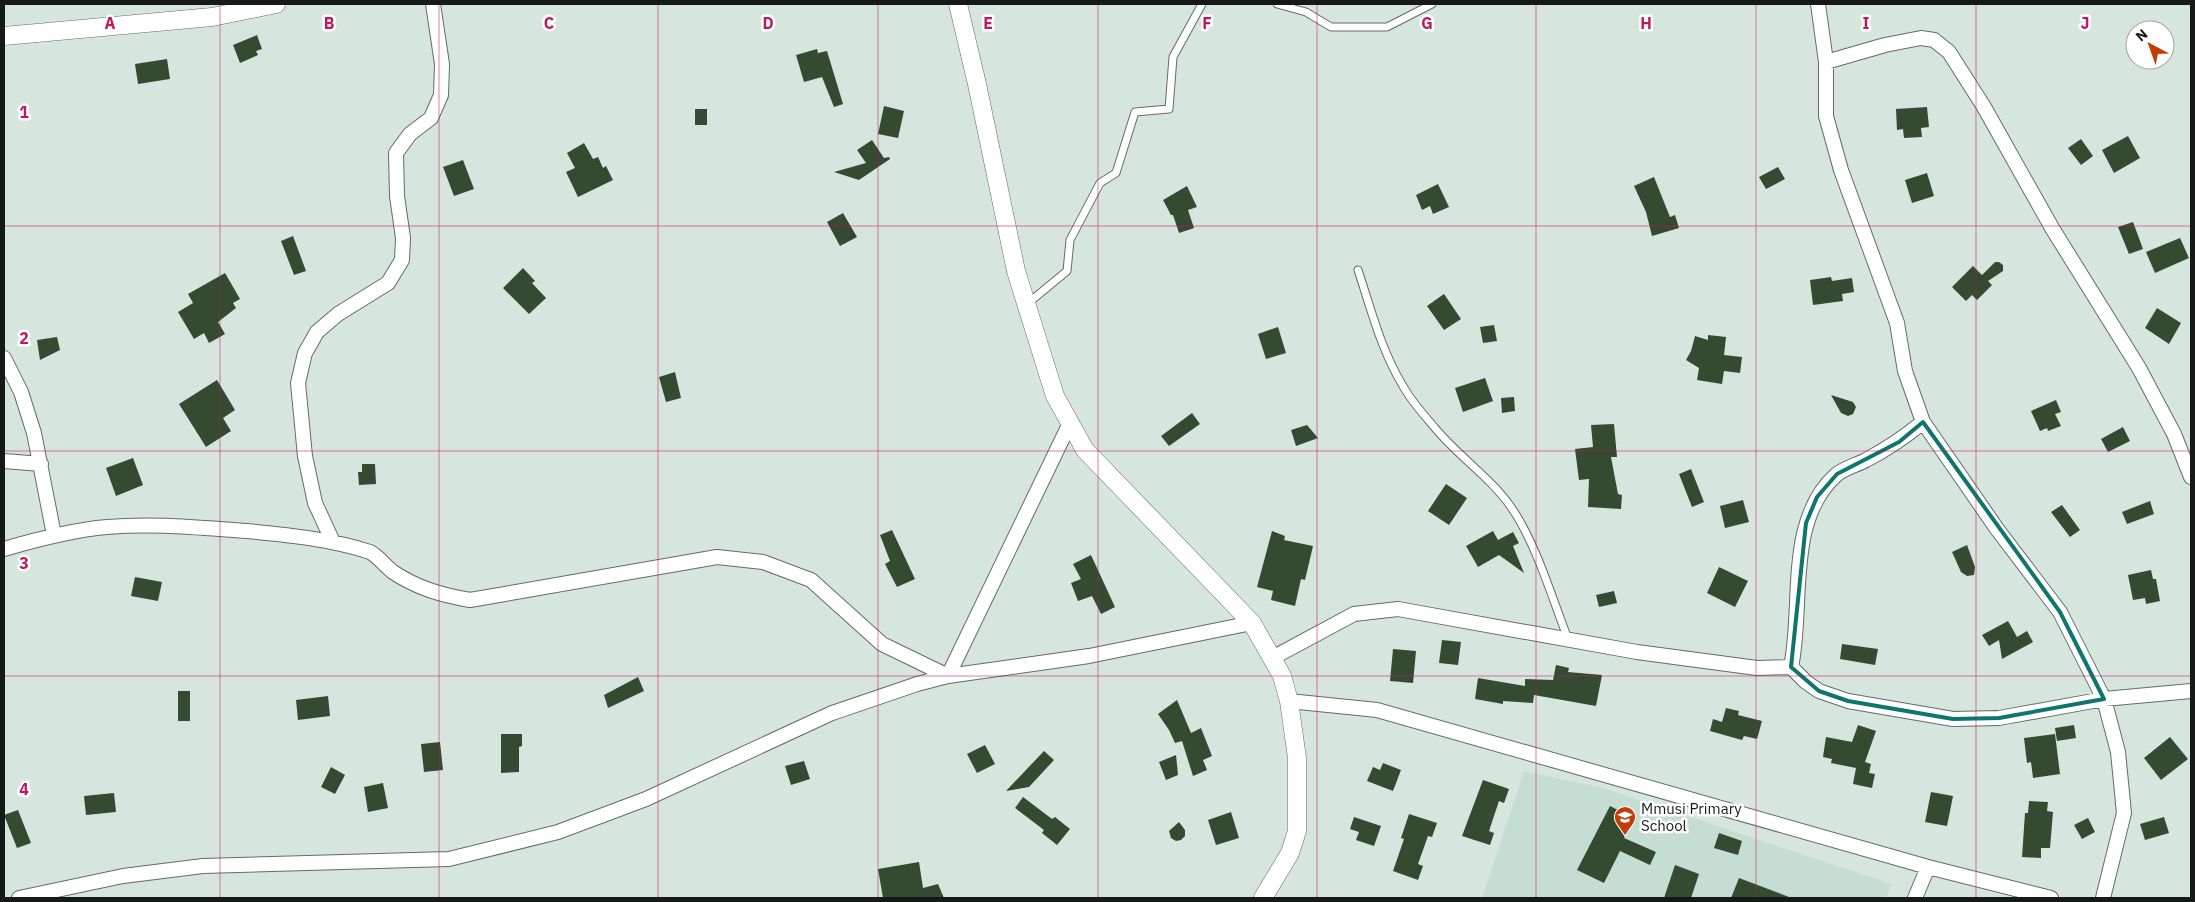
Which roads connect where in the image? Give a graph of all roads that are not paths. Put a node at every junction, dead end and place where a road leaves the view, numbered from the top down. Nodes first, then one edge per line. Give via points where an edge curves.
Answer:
1 (276, 4) edge
2 (433, 4) edge
3 (958, 4) edge
4 (1202, 4) edge
5 (1277, 4) edge
6 (1432, 4) edge
7 (1818, 4) edge
8 (4, 36) edge
9 (1826, 62) junction
10 (1358, 270) dead end
11 (1026, 304) junction
12 (4, 358) edge
13 (1070, 422) junction
14 (1923, 422) junction
15 (4, 461) edge
16 (41, 464) junction
17 (2191, 477) edge
18 (54, 535) junction
19 (334, 542) junction
20 (4, 549) edge
21 (1252, 623) junction
22 (1568, 639) junction
23 (1272, 658) junction
24 (1791, 667) junction
25 (948, 676) junction
26 (2191, 690) edge
27 (2104, 699) junction
28 (1288, 702) junction
29 (1928, 867) junction
30 (45, 896) edge
31 (19, 898) edge
32 (1263, 898) edge
33 (1916, 898) edge
34 (2051, 898) edge
35 (2103, 898) edge

1 - 8 street via 212,17
2 - 19 street via 442,64 441,95 432,118 410,134 396,153 402,260 388,283 338,314 317,332 305,353 298,383 305,456 315,503
3 - 11 street
4 - 11 lane via 1173,57 1169,109 1135,112 1116,173 1100,183 1070,240 1067,271
5 - 6 lane via 1306,12 1331,28 1388,27
7 - 9 street
9 - 14 street via 1826,116 1833,143 1897,322 1905,371
9 - 17 street via 1921,38 1934,40 1949,52 2139,368 2174,434
10 - 22 lane via 1381,342 1403,387 1436,429 1476,472 1497,489 1512,509 1533,550
11 - 13 street via 1055,396
12 - 16 street via 21,392
13 - 21 street via 1085,450
13 - 25 street
14 - 24 street via 1899,442 1837,474 1817,496 1806,523 1801,554 1796,647
14 - 27 street via 1997,529 2060,612
15 - 16 street
16 - 18 street
18 - 19 street via 107,527 178,526
18 - 20 street
19 - 25 street via 372,553 387,568 431,592 470,600 717,557 763,562 811,580 882,644
21 - 23 street
21 - 25 street via 1089,656
22 - 23 street via 1398,609 1354,614
22 - 24 street via 1722,665
23 - 28 street via 1282,676
24 - 27 street via 1819,691 1848,701 1953,719 1999,718
25 - 30 street via 832,713 646,799 558,832 449,859 203,866 123,876
26 - 27 street
27 - 35 street via 2118,752 2124,813
28 - 29 street via 1377,710
28 - 32 street via 1297,758 1297,831 1290,853
29 - 33 street
29 - 34 street
30 - 31 street

